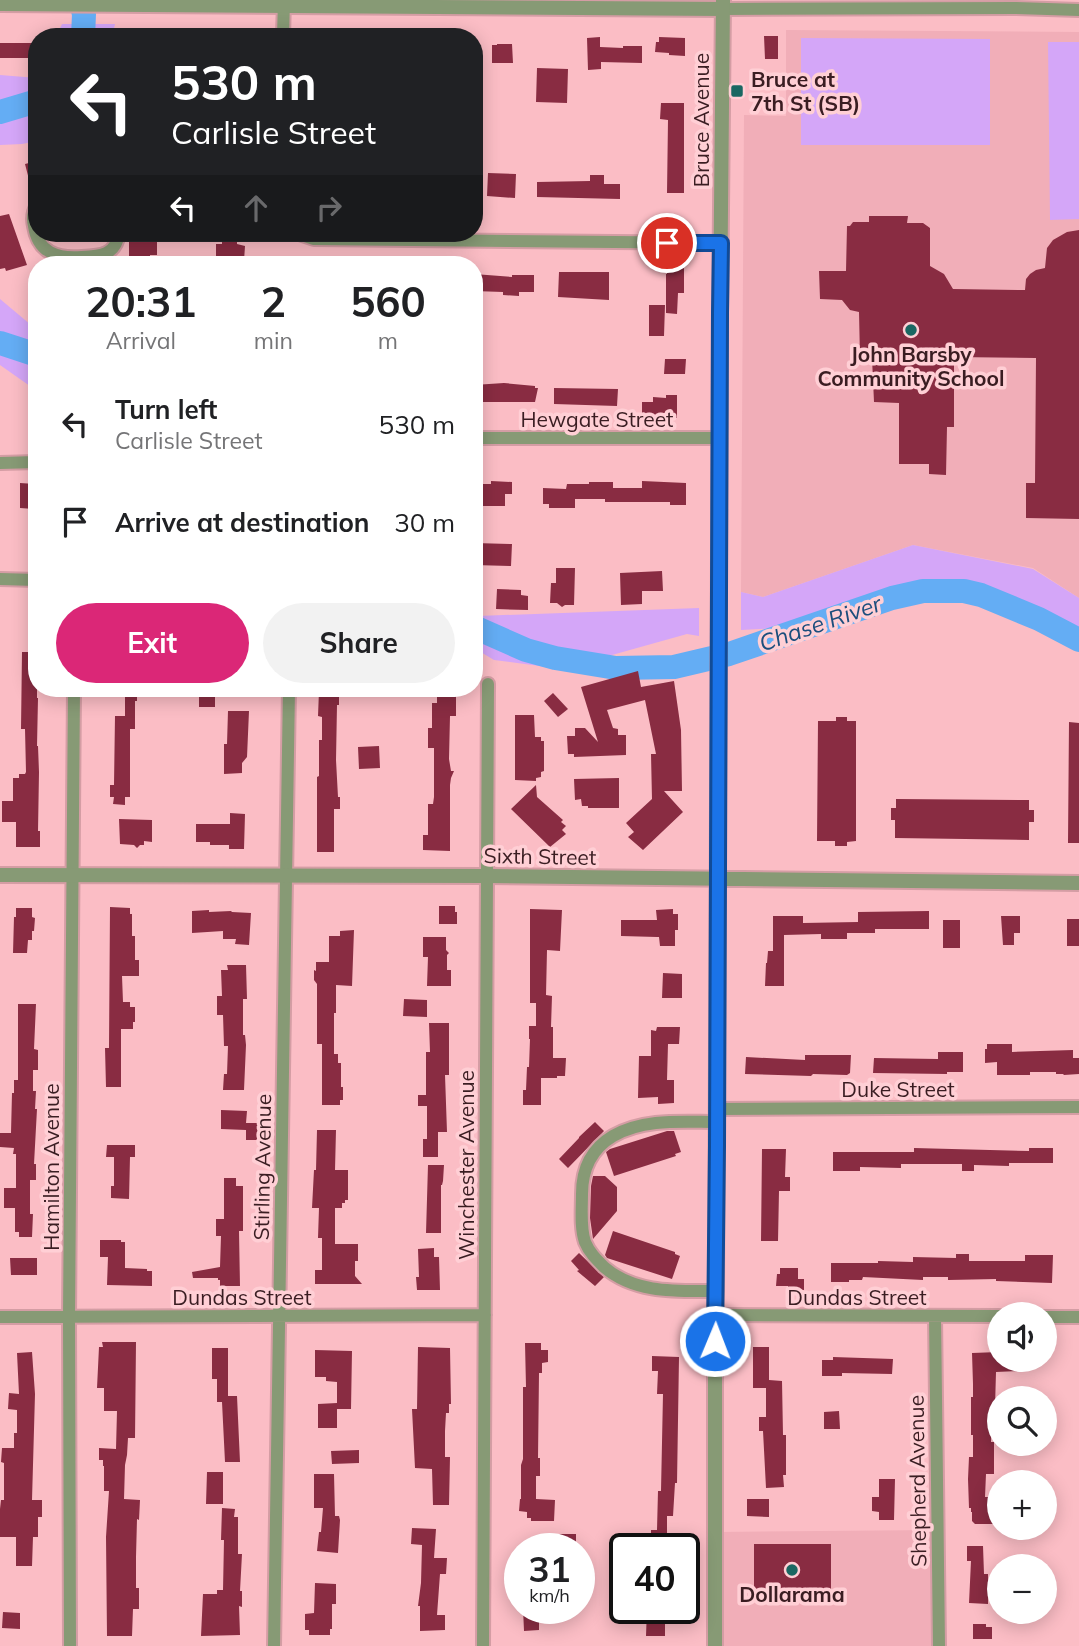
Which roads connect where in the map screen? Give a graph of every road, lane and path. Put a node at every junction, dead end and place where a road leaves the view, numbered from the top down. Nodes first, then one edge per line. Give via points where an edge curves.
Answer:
1 (284, 3) edge
2 (0, 4) edge
3 (723, 4) edge
4 (1079, 10) edge
5 (283, 28) edge
6 (483, 241) edge
7 (39, 242) edge
8 (117, 242) edge
9 (721, 243) junction
10 (60, 256) edge
11 (102, 256) edge
12 (483, 438) edge
13 (720, 439) junction
14 (28, 462) edge
15 (0, 463) edge
16 (0, 579) edge
17 (28, 580) edge
18 (488, 684) dead end
19 (74, 697) edge
20 (289, 697) edge
21 (0, 876) edge
22 (73, 876) junction
23 (286, 876) junction
24 (488, 876) junction
25 (718, 879) junction
26 (1079, 883) edge
27 (1079, 1107) edge
28 (717, 1116) junction
29 (716, 1291) junction
30 (485, 1315) junction
31 (715, 1315) junction
32 (279, 1316) junction
33 (935, 1316) junction
34 (987, 1316) edge
35 (0, 1317) edge
36 (69, 1317) junction
37 (1057, 1317) edge
38 (1079, 1317) edge
39 (70, 1646) edge
40 (274, 1646) edge
41 (482, 1646) edge
42 (715, 1646) edge
43 (939, 1646) edge

1 - 2 street
1 - 3 street
1 - 5 street
3 - 4 street
3 - 9 street, Bruce Avenue
6 - 9 street
7 - 10 street
8 - 11 street
9 - 13 street, Bruce Avenue
12 - 13 street, Hewgate Street
13 - 25 street, Bruce Avenue
14 - 15 street
16 - 17 street
18 - 24 street, Winchester Avenue
19 - 22 street, Hamilton Avenue
20 - 23 street, Stirling Avenue
21 - 22 street, Sixth Street
22 - 23 street, Sixth Street
22 - 36 street, Hamilton Avenue
23 - 24 street, Sixth Street
23 - 32 street, Stirling Avenue
24 - 25 street, Sixth Street
24 - 30 street, Winchester Avenue
25 - 26 street, Sixth Street
25 - 28 street, Bruce Avenue
27 - 28 street, Duke Street
28 - 29 street, Bruce Avenue
28 - 29 street via 657,1122 614,1135 591,1157 582,1182 585,1241 593,1257 611,1272 642,1287
29 - 31 street, Bruce Avenue
30 - 32 street, Dundas Street
30 - 41 street, Winchester Avenue
31 - 33 street, Dundas Street
31 - 42 street, Bruce Avenue
32 - 36 street, Dundas Street
32 - 40 street, Stirling Avenue
33 - 34 street, Dundas Street
33 - 43 street, Shepherd Avenue
35 - 36 street, Dundas Street
36 - 39 street, Hamilton Avenue
37 - 38 street

